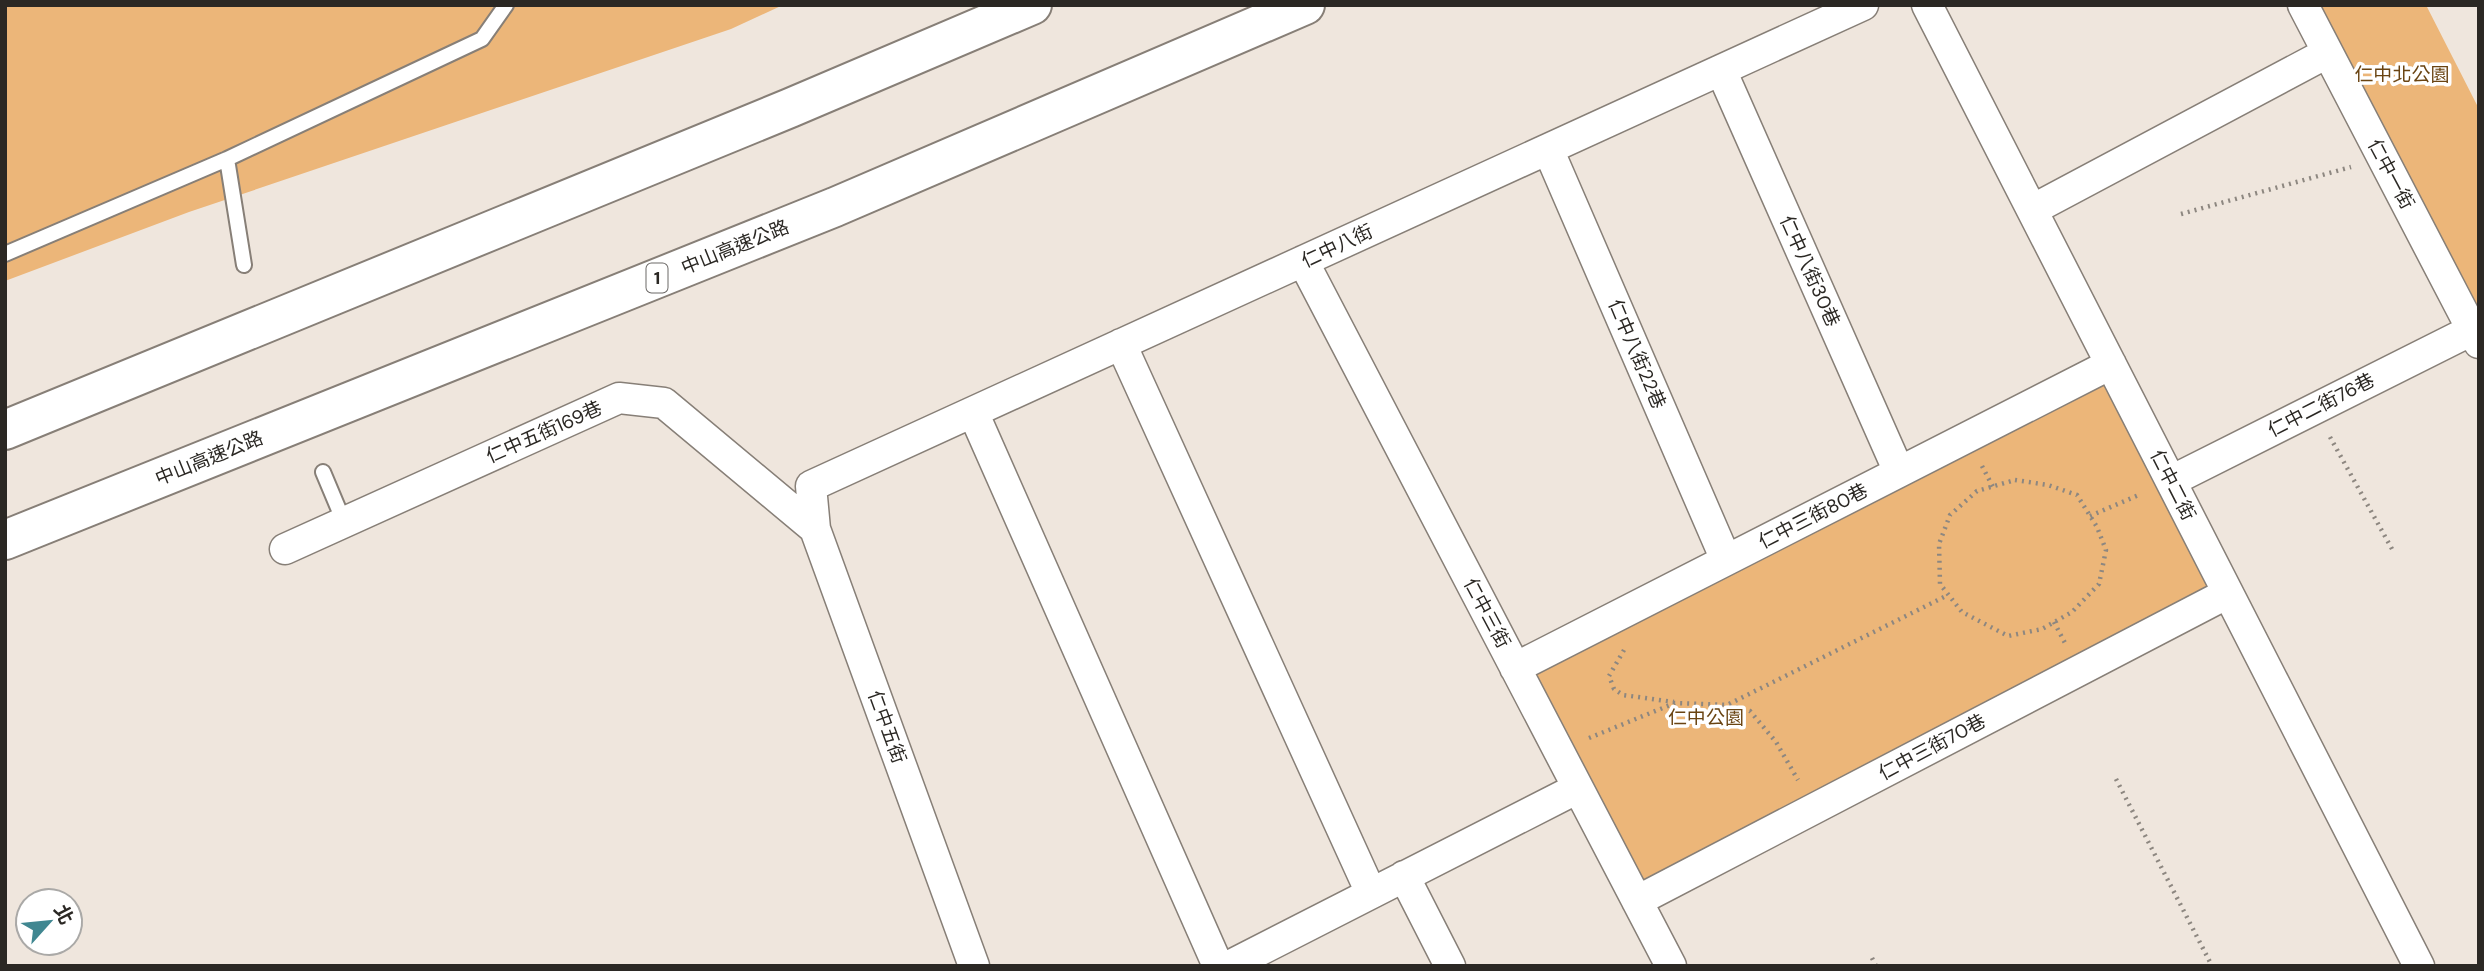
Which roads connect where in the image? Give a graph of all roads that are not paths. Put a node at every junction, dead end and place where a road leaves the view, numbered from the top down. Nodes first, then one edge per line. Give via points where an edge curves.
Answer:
1 (506, 5) edge
2 (1032, 5) edge
3 (1305, 5) edge
4 (1863, 5) edge
5 (1927, 5) edge
6 (2303, 5) edge
7 (2328, 52) junction
8 (1721, 70) junction
9 (1548, 149) junction
10 (227, 159) junction
11 (2032, 210) junction
12 (5, 254) edge
13 (1303, 261) junction
14 (244, 265) dead end
15 (2475, 336) edge
16 (1121, 344) junction
17 (2111, 364) junction
18 (973, 412) junction
19 (5, 430) edge
20 (323, 472) dead end
21 (1899, 472) junction
22 (2171, 481) junction
23 (811, 486) joint
24 (344, 522) junction
25 (816, 529) junction
26 (5, 540) edge
27 (285, 549) dead end
28 (1726, 560) junction
29 (2228, 593) junction
30 (1515, 668) junction
31 (1578, 788) junction
32 (1404, 876) junction
33 (1371, 893) junction
34 (1637, 901) junction
35 (1231, 965) edge
36 (974, 966) edge
37 (1450, 966) edge
38 (1671, 966) edge
39 (2419, 966) edge

1 - 10 lane via 482,39
2 - 19 highway
3 - 26 highway, 中山高速公路 / 1 via 835,207
4 - 8 street, 仁中八街
5 - 11 street, 仁中二街
6 - 7 street, 仁中一街
7 - 11 street
7 - 15 street, 仁中一街
8 - 9 street, 仁中八街
8 - 21 street, 仁中八街30巷
9 - 13 street, 仁中八街
9 - 28 street, 仁中八街22巷
10 - 12 lane
10 - 14 lane
11 - 17 street, 仁中二街
13 - 16 street, 仁中八街
13 - 30 street, 仁中三街
15 - 22 street, 仁中二街76巷
16 - 18 street, 仁中八街
16 - 33 street
17 - 21 street, 仁中三街80巷
17 - 22 street, 仁中二街
18 - 23 street, 仁中八街
18 - 35 street
20 - 24 lane
21 - 28 street, 仁中三街80巷
22 - 29 street, 仁中二街
23 - 25 street, 仁中五街
24 - 25 street, 仁中五街169巷 via 619,398 664,403
24 - 27 street, 仁中五街169巷
25 - 36 street, 仁中五街
28 - 30 street, 仁中三街80巷
29 - 34 street, 仁中三街70巷
29 - 39 street, 仁中二街
30 - 31 street, 仁中三街
31 - 32 street
31 - 34 street, 仁中三街
32 - 33 street
32 - 37 street
33 - 35 street
34 - 38 street, 仁中三街

